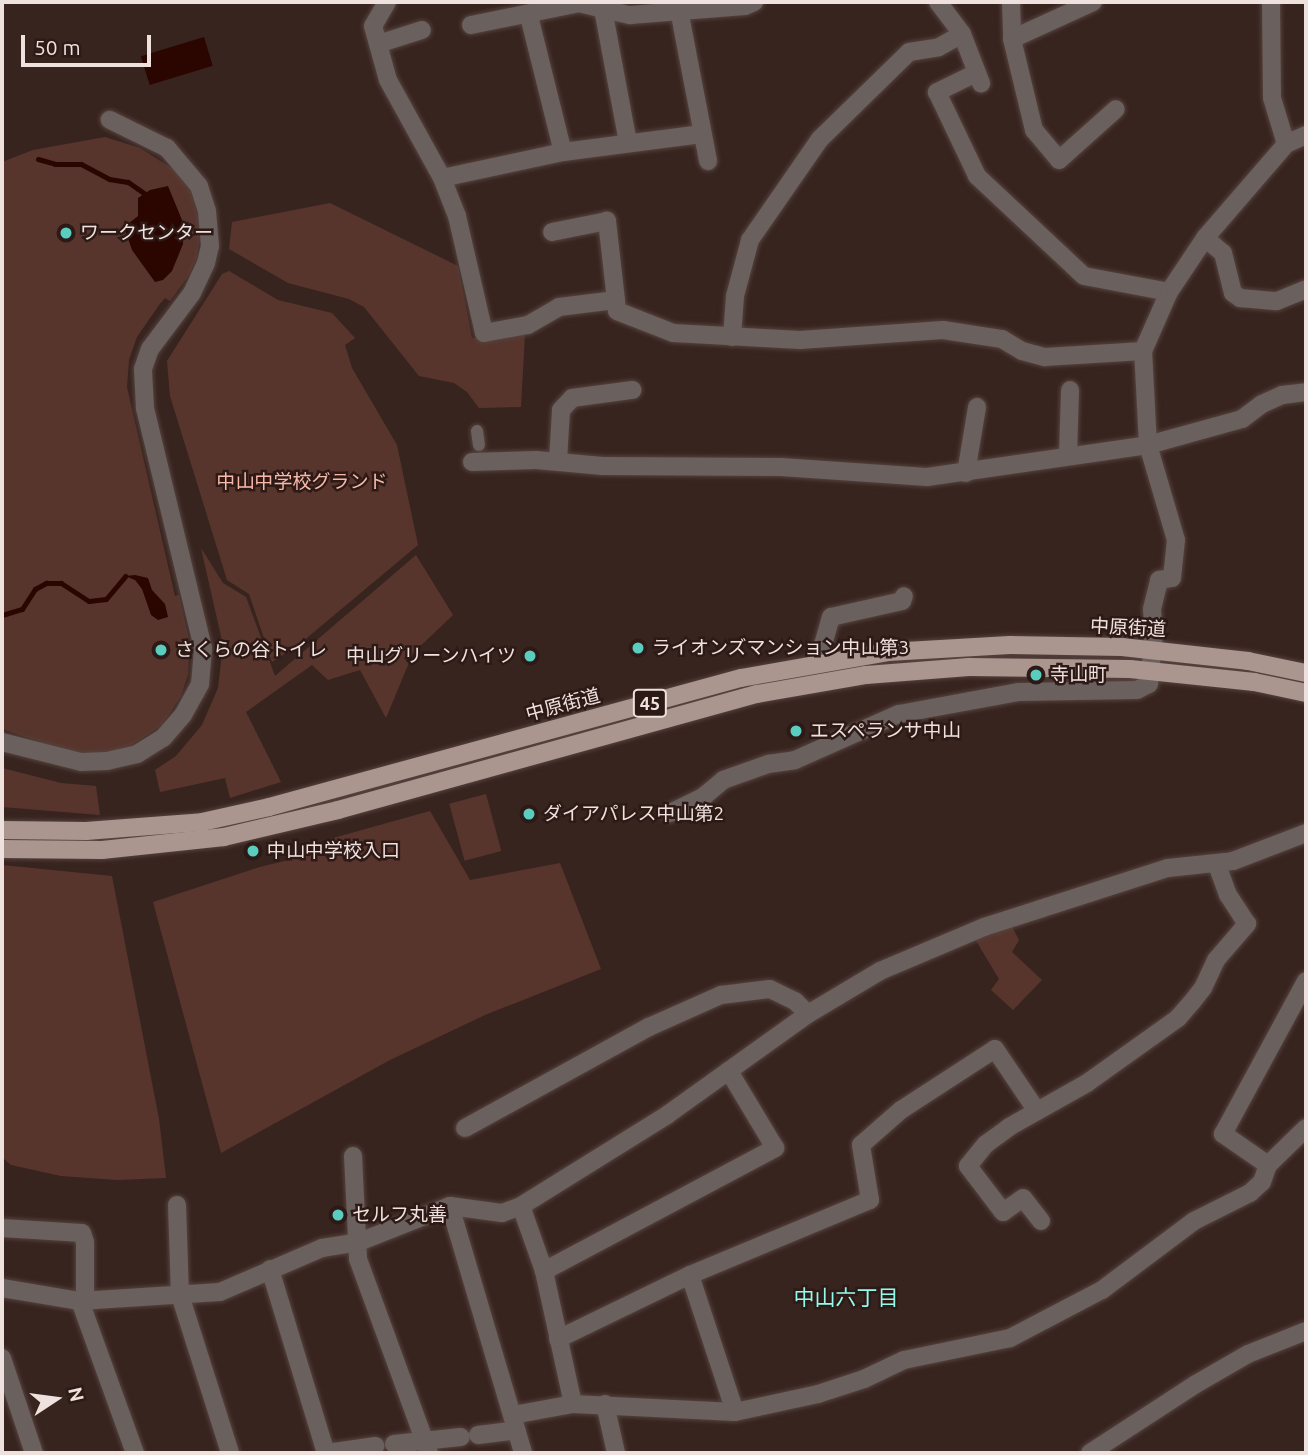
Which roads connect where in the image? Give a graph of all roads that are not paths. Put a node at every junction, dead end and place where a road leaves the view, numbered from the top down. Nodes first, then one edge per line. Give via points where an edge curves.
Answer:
1 (387, 2) edge
2 (754, 2) edge
3 (939, 2) edge
4 (1011, 2) edge
5 (1093, 2) edge
6 (1271, 2) edge
7 (603, 9) junction
8 (679, 10) junction
9 (529, 16) junction
10 (471, 25) dead end
11 (422, 30) dead end
12 (962, 34) junction
13 (1012, 38) junction
14 (377, 44) junction
15 (1116, 109) dead end
16 (110, 120) dead end
17 (702, 134) junction
18 (1306, 135) edge
19 (628, 142) junction
20 (1286, 144) junction
21 (563, 152) junction
22 (708, 161) dead end
23 (442, 178) junction
24 (552, 232) dead end
25 (1205, 237) junction
26 (1306, 289) edge
27 (1169, 292) junction
28 (616, 300) junction
29 (732, 337) junction
30 (1143, 351) junction
31 (632, 390) dead end
32 (1070, 390) dead end
33 (1306, 392) edge
34 (976, 407) dead end
35 (477, 431) dead end
36 (1148, 445) junction
37 (478, 454) joint
38 (1068, 455) junction
39 (558, 461) junction
40 (966, 473) junction
41 (904, 596) dead end
42 (1153, 649) junction
43 (818, 662) junction
44 (1150, 671) junction
45 (1306, 673) edge
46 (1306, 693) edge
47 (2, 742) edge
48 (670, 813) dead end
49 (2, 830) edge
50 (1306, 833) edge
51 (2, 849) edge
52 (1217, 864) junction
53 (1306, 981) edge
54 (808, 1014) junction
55 (729, 1071) junction
56 (1037, 1111) junction
57 (465, 1128) dead end
58 (1306, 1128) edge
59 (354, 1156) dead end
60 (1268, 1165) junction
61 (177, 1205) dead end
62 (450, 1206) junction
63 (521, 1206) junction
64 (1041, 1221) dead end
65 (2, 1228) edge
66 (359, 1242) junction
67 (270, 1269) junction
68 (544, 1271) junction
69 (690, 1275) junction
70 (2, 1288) edge
71 (180, 1295) junction
72 (82, 1300) junction
73 (1306, 1331) edge
74 (558, 1339) junction
75 (2, 1358) edge
76 (573, 1404) junction
77 (605, 1404) junction
78 (735, 1412) junction
79 (515, 1422) junction
80 (394, 1444) dead end
81 (375, 1446) dead end
82 (427, 1447) edge
83 (34, 1453) edge
84 (135, 1453) edge
85 (230, 1453) edge
86 (327, 1453) edge
87 (523, 1453) edge
88 (615, 1453) edge
89 (1090, 1453) edge

1 - 14 street via 373,26
2 - 8 street
3 - 12 street
4 - 13 street
5 - 13 street
6 - 20 street via 1272,98
7 - 8 street via 630,15
7 - 9 street via 579,3
7 - 19 street
8 - 17 street
9 - 10 street
9 - 21 street
11 - 14 street
12 - 27 street via 976,80 937,92 977,176 1084,276
12 - 29 street via 939,47 909,52 820,139 750,240 735,296
13 - 15 street via 1034,130 1059,160
14 - 23 street via 388,80
16 - 47 street via 167,148 199,186 207,211 210,246 206,263 192,293 150,349 143,369 145,408 203,648 200,684 163,738 137,754 81,762
17 - 19 street
17 - 22 street
18 - 20 street
19 - 21 street
20 - 25 street
21 - 23 street
23 - 28 street via 468,255 484,333 528,325 559,307
24 - 28 street via 607,221
25 - 26 street via 1223,253 1233,293 1240,298 1277,301
25 - 27 street
27 - 30 street
28 - 29 street via 617,311 673,333
29 - 30 street via 847,339 943,330 1002,339 1045,357
30 - 36 street
31 - 39 street via 572,398 561,410
32 - 38 street
33 - 36 street via 1282,395 1242,419
34 - 40 street
35 - 37 street
36 - 38 street
36 - 42 street via 1176,540 1171,578 1159,580 1152,609
37 - 39 street
38 - 40 street
39 - 40 street via 603,466 781,467 927,477
41 - 43 street via 902,601 831,617
42 - 43 main road, 中原街道 / 45 via 948,647
42 - 44 street
42 - 45 main road, 中原街道 / 45
43 - 49 main road, 中原街道 / 45 via 741,678 202,822 86,831
44 - 46 main road, 45 via 1254,682
44 - 48 street via 1149,684 1137,690 1019,692 899,714 795,760 723,780 703,797
44 - 51 main road, 45 via 970,667 817,682 757,694 225,837 103,850
50 - 52 street
52 - 54 street via 1168,868 984,928 880,971
52 - 56 street via 1228,895 1247,924 1216,960 1203,988 1178,1018 1087,1083
53 - 60 street via 1223,1134
54 - 55 street
54 - 57 street via 795,1000 770,989 721,995 649,1027
55 - 63 street
55 - 68 street via 775,1148
56 - 64 street via 986,1144 968,1166 1003,1212 1023,1198
56 - 69 street via 995,1049 901,1110 861,1145 870,1200
58 - 60 street
59 - 66 street
60 - 78 street via 1262,1182 1250,1193 1194,1221 1102,1290 1010,1338 904,1360 818,1394
61 - 71 street
62 - 63 street via 502,1213
62 - 66 street
62 - 79 street
63 - 68 street
65 - 72 street via 82,1233
66 - 67 street via 322,1248
66 - 82 street via 358,1259
67 - 71 street via 220,1292
67 - 86 street
68 - 74 street
69 - 74 street
69 - 78 street
70 - 72 street
71 - 72 street
71 - 85 street
72 - 84 street
73 - 89 street via 1206,1378
74 - 76 street
75 - 83 street
76 - 77 street
76 - 79 street
77 - 78 street
77 - 88 street
79 - 82 street
79 - 87 street
80 - 82 street
81 - 86 street

